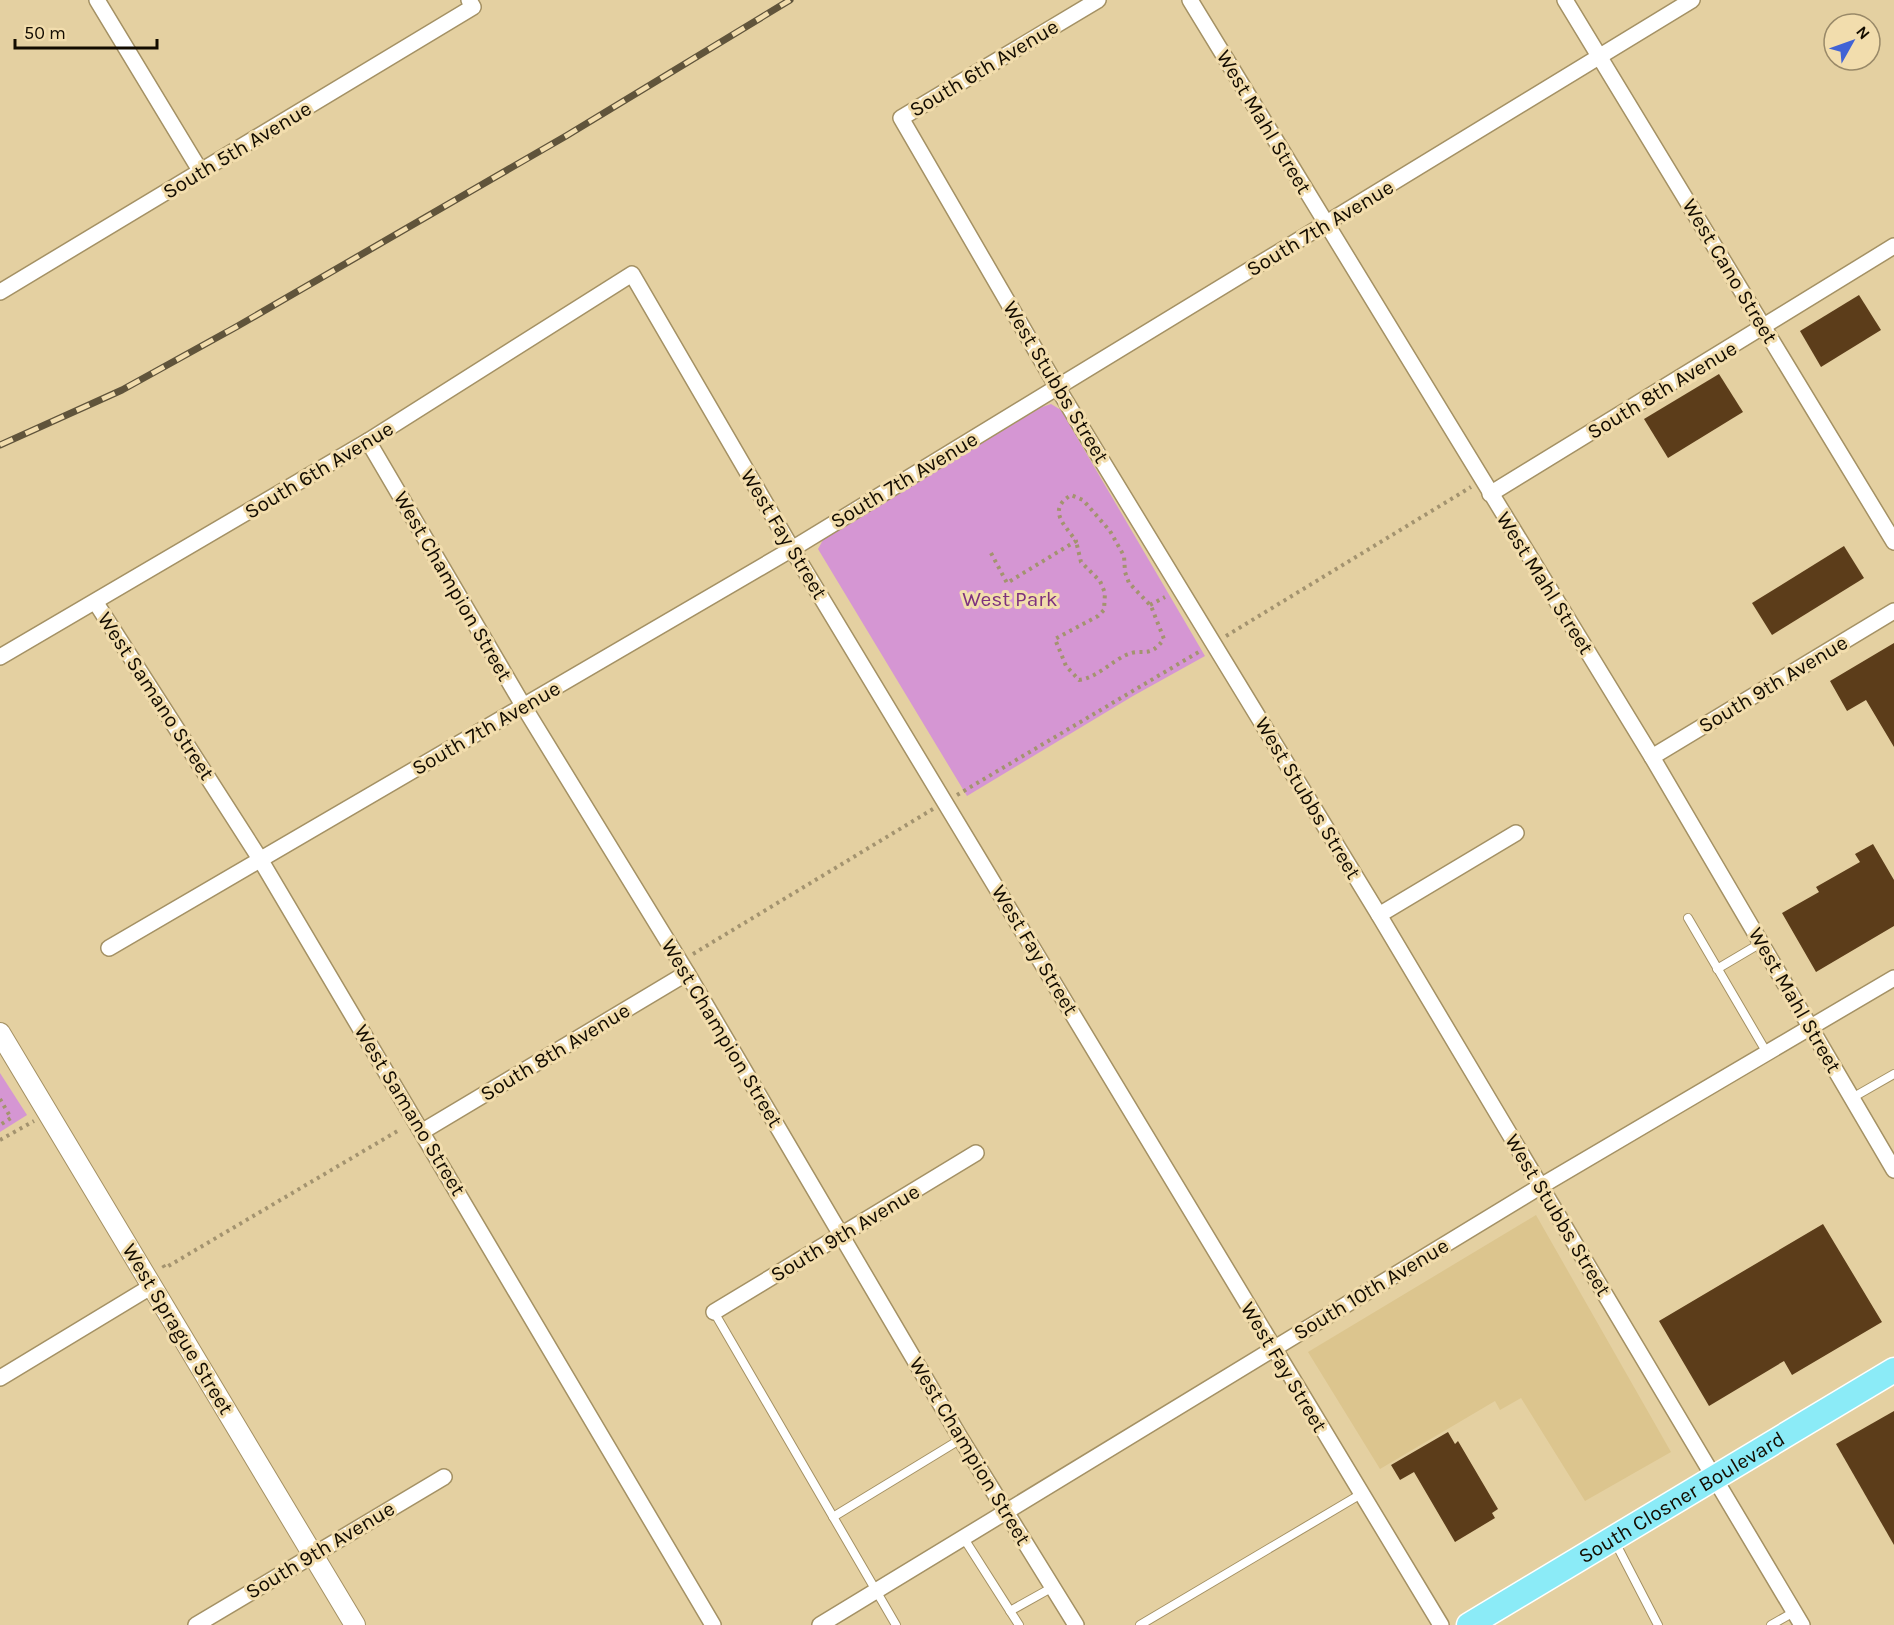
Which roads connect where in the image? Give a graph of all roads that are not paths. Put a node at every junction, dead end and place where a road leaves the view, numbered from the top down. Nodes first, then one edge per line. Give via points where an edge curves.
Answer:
1 (98, 0) edge
2 (1098, 0) edge
3 (1190, 0) edge
4 (1565, 0) edge
5 (1692, 0) edge
6 (471, 4) edge
7 (1598, 56) junction
8 (901, 118) joint
9 (201, 172) junction
10 (1326, 225) junction
11 (1894, 246) edge
12 (632, 274) joint
13 (0, 292) edge
14 (1765, 327) junction
15 (1058, 387) junction
16 (368, 441) junction
17 (1490, 494) junction
18 (1894, 542) edge
19 (792, 549) junction
20 (96, 603) junction
21 (1894, 611) edge
22 (0, 657) edge
23 (524, 707) junction
24 (1652, 757) junction
25 (1516, 833) dead end
26 (260, 860) junction
27 (1379, 915) junction
28 (1688, 918) dead end
29 (1761, 943) junction
30 (110, 948) dead end
31 (1717, 969) junction
32 (687, 973) junction
33 (1894, 978) edge
34 (1811, 1027) junction
35 (0, 1033) edge
36 (1767, 1053) junction
37 (1894, 1074) edge
38 (1852, 1098) junction
39 (423, 1131) junction
40 (976, 1153) dead end
41 (1894, 1170) edge
42 (1541, 1186) junction
43 (842, 1236) junction
44 (152, 1286) junction
45 (714, 1312) joint
46 (1273, 1349) junction
47 (1894, 1370) edge
48 (0, 1378) edge
49 (961, 1439) junction
50 (444, 1477) dead end
51 (1713, 1479) junction
52 (1361, 1494) junction
53 (1007, 1510) junction
54 (832, 1517) junction
55 (963, 1537) junction
56 (1613, 1538) junction
57 (312, 1554) junction
58 (1053, 1587) junction
59 (877, 1592) junction
60 (1010, 1611) junction
61 (1798, 1618) edge
62 (196, 1625) edge
63 (355, 1625) edge
64 (713, 1625) edge
65 (820, 1625) edge
66 (896, 1625) edge
67 (1018, 1625) edge
68 (1076, 1625) edge
69 (1140, 1625) edge
70 (1441, 1625) edge
71 (1469, 1625) edge
72 (1658, 1625) edge
73 (1771, 1625) edge

1 - 9 street
2 - 8 street, South 6th Avenue
3 - 10 street, West Mahl Street
4 - 7 street, West Cano Street
5 - 7 street, South 7th Avenue
6 - 9 street, South 5th Avenue
7 - 10 street, South 7th Avenue
7 - 14 street, West Cano Street
8 - 15 street, West Stubbs Street
9 - 13 street, South 5th Avenue
10 - 15 street, South 7th Avenue
10 - 17 street, West Mahl Street
11 - 14 street, South 8th Avenue
12 - 16 street, South 6th Avenue
12 - 19 street, West Fay Street
14 - 17 street, South 8th Avenue
14 - 18 street, West Cano Street
15 - 19 street, South 7th Avenue
15 - 27 street, West Stubbs Street
16 - 20 street, South 6th Avenue
16 - 23 street, West Champion Street
17 - 24 street, West Mahl Street
19 - 23 street, South 7th Avenue
19 - 46 street, West Fay Street
20 - 22 street, South 6th Avenue
20 - 26 street, West Samano Street
21 - 24 street, South 9th Avenue
23 - 26 street, South 7th Avenue
23 - 32 street, West Champion Street
24 - 29 street, West Mahl Street
25 - 27 street
26 - 30 street, South 7th Avenue
26 - 39 street, West Samano Street
27 - 42 street, West Stubbs Street
28 - 31 lane
29 - 31 lane
29 - 34 street, West Mahl Street
31 - 36 lane
32 - 39 street, South 8th Avenue
32 - 43 street, West Champion Street
33 - 34 street, South 10th Avenue
34 - 36 street, South 10th Avenue
34 - 38 street, West Mahl Street
35 - 44 street, West Sprague Street
36 - 42 street, South 10th Avenue
37 - 38 lane
38 - 41 street, West Mahl Street
39 - 64 street, West Samano Street
40 - 43 street, South 9th Avenue
42 - 46 street, South 10th Avenue
42 - 51 street, West Stubbs Street
43 - 45 street, South 9th Avenue
43 - 49 street, West Champion Street
44 - 48 street
44 - 57 street, West Sprague Street
45 - 54 lane
46 - 52 street, West Fay Street
46 - 53 street, South 10th Avenue
47 - 51 main road, South Closner Boulevard
49 - 53 street, West Champion Street
49 - 54 lane
50 - 57 street, South 9th Avenue
51 - 56 main road, South Closner Boulevard
51 - 61 street, West Stubbs Street
52 - 69 lane
52 - 70 street, West Fay Street
53 - 55 street, South 10th Avenue
53 - 58 street, West Champion Street
54 - 59 lane
55 - 59 street, South 10th Avenue
55 - 60 lane
56 - 71 main road, South Closner Boulevard
56 - 72 lane
57 - 62 street, South 9th Avenue
57 - 63 street, West Sprague Street
58 - 60 lane
58 - 68 street, West Champion Street
59 - 65 street, South 10th Avenue
59 - 66 lane
60 - 67 lane
61 - 73 lane

